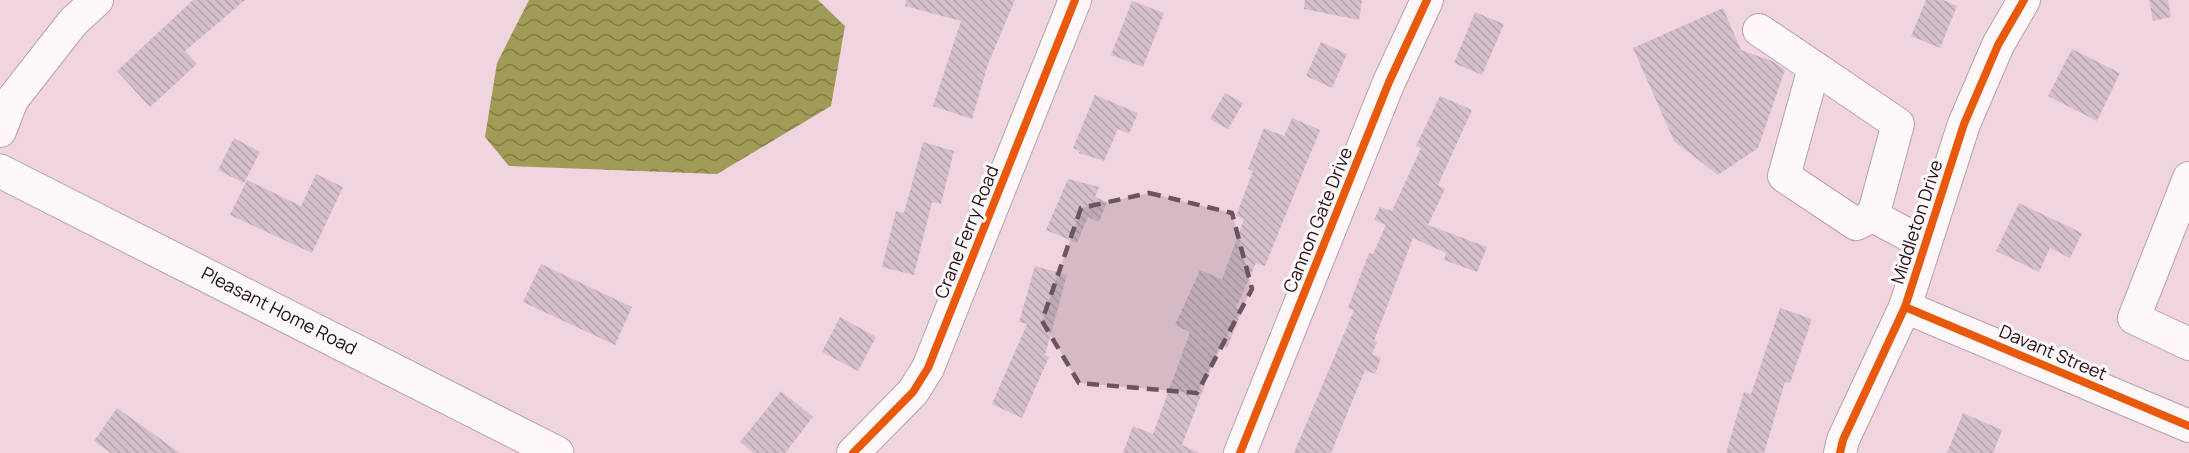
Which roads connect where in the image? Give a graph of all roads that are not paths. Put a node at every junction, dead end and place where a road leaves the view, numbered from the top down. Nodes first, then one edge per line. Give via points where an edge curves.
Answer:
1 (97, 0) edge
2 (1075, 0) edge
3 (1427, 0) edge
4 (2024, 0) edge
5 (1759, 30) dead end
6 (1814, 68) junction
7 (0, 131) edge
8 (0, 171) edge
9 (2189, 178) edge
10 (1873, 216) junction
11 (1925, 244) junction
12 (1905, 307) junction
13 (2189, 344) edge
14 (2189, 426) edge
15 (2189, 445) edge
16 (556, 453) edge
17 (853, 453) edge
18 (1240, 453) edge
19 (1840, 453) edge
20 (2186, 453) edge

1 - 7 street via 73,22 12,100
2 - 17 street, Crane Ferry Road via 928,368 913,392
3 - 18 street, Cannon Gate Drive via 1389,82
4 - 11 street, Middleton Drive via 1998,45 1964,124
5 - 6 street
6 - 10 street via 1898,124
6 - 10 street via 1784,176 1856,224
8 - 16 main road, Pleasant Home Road
9 - 13 street via 2134,318
10 - 11 street
11 - 12 street, Middleton Drive
12 - 14 street, Davant Street
12 - 19 street, Middleton Drive
15 - 20 street

